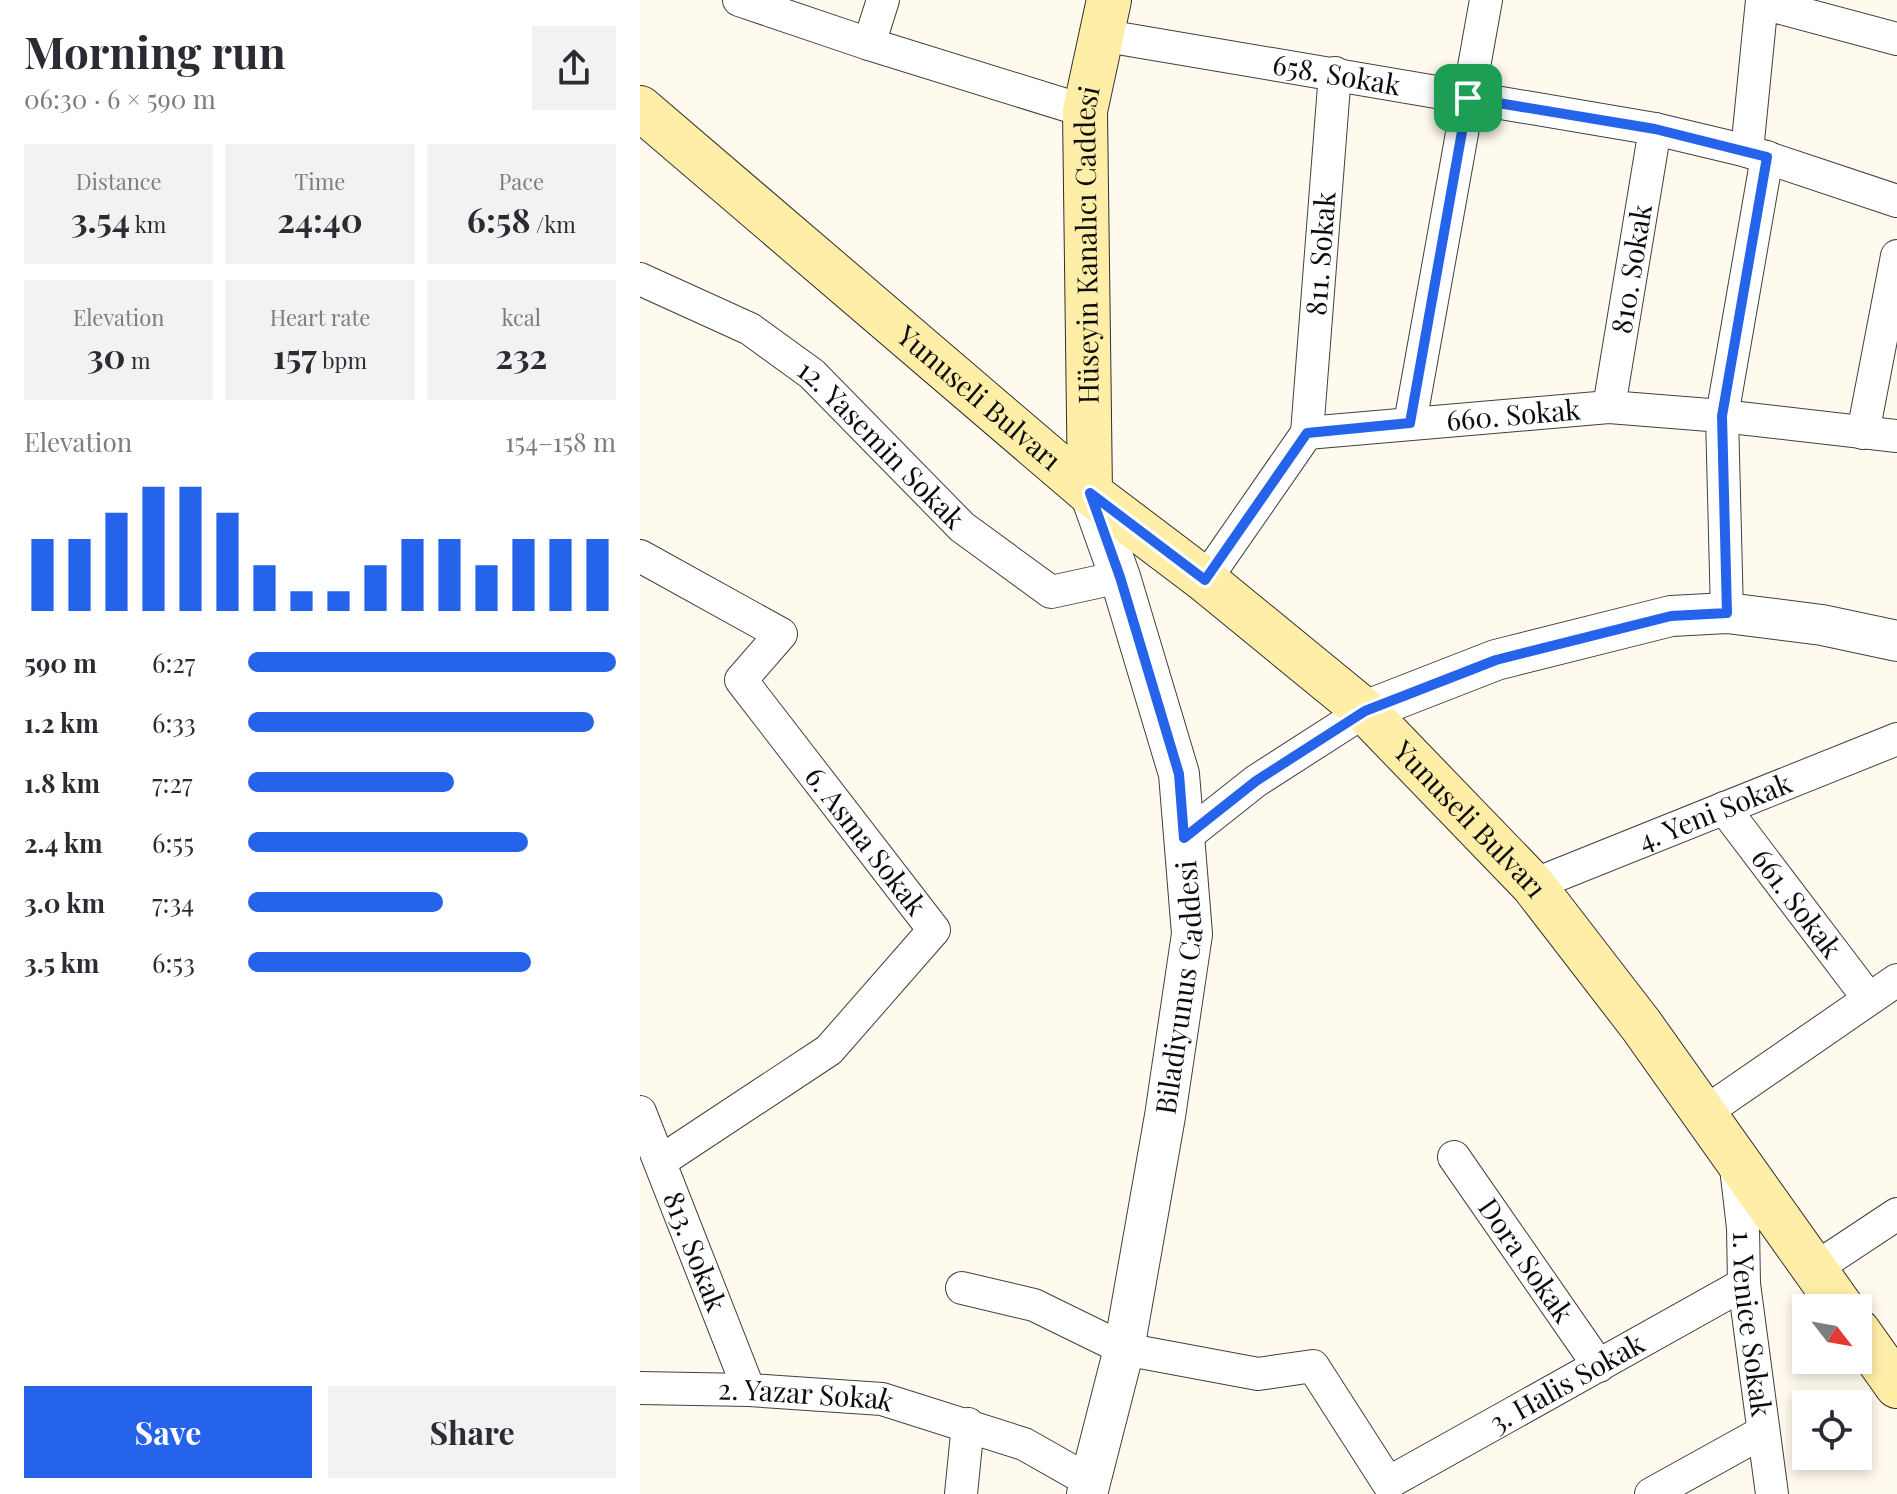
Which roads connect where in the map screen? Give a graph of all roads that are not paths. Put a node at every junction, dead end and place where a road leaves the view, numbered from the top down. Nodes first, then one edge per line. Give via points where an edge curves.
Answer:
1 (739, 0) edge
2 (883, 0) edge
3 (1486, 0) edge
4 (1762, 2) edge
5 (1105, 17) edge
6 (1897, 39) edge
7 (869, 44) junction
8 (1335, 73) junction
9 (1468, 98) junction
10 (640, 108) edge
11 (1085, 111) junction
12 (1655, 129) junction
13 (1757, 154) junction
14 (1897, 201) edge
15 (1897, 256) edge
16 (640, 279) edge
17 (1609, 407) junction
18 (1722, 416) junction
19 (1410, 423) junction
20 (1307, 433) junction
21 (1863, 433) junction
22 (1897, 436) edge
23 (1090, 493) junction
24 (640, 556) edge
25 (1120, 577) junction
26 (1205, 580) junction
27 (1727, 613) junction
28 (1897, 641) edge
29 (1365, 711) junction
30 (1897, 739) edge
31 (1724, 808) junction
32 (1184, 838) junction
33 (1533, 885) junction
34 (1897, 980) edge
35 (1869, 999) junction
36 (640, 1112) edge
37 (1704, 1113) junction
38 (1735, 1156) junction
39 (1454, 1157) dead end
40 (661, 1161) junction
41 (1897, 1214) edge
42 (1814, 1269) junction
43 (1744, 1284) junction
44 (962, 1288) dead end
45 (1832, 1294) edge
46 (1124, 1349) junction
47 (1872, 1351) edge
48 (1599, 1366) junction
49 (1897, 1386) edge
50 (640, 1388) edge
51 (749, 1390) junction
52 (968, 1424) junction
53 (1763, 1432) junction
54 (1089, 1488) edge
55 (961, 1494) edge
56 (1651, 1494) edge
57 (1772, 1494) edge

1 - 7 street
2 - 7 street
3 - 9 street
4 - 6 street
4 - 13 street
5 - 8 street, 658. Sokak
5 - 11 main road, Hüseyin Kanalıcı Caddesi
7 - 11 street
8 - 9 street, 658. Sokak
8 - 20 street, 811. Sokak
9 - 12 street, 658. Sokak
9 - 19 street
10 - 23 main road, Yunuseli Bulvarı
11 - 23 main road, Hüseyin Kanalıcı Caddesi
12 - 13 street, 658. Sokak
12 - 17 street, 810. Sokak
13 - 14 street, 658. Sokak
13 - 18 street
15 - 21 street
16 - 25 street, 12. Yasemin Sokak via 750,329 812,374 962,527 1051,592
17 - 18 street, 660. Sokak
17 - 19 street, 660. Sokak
18 - 21 street, 660. Sokak
18 - 27 street
19 - 20 street, 660. Sokak
20 - 26 street
21 - 22 street, 660. Sokak
23 - 25 street, Biladiyunus Caddesi
23 - 26 main road, Yunuseli Bulvarı
24 - 40 street, 6. Asma Sokak via 781,634 741,680 934,930 829,1050
25 - 32 street, Biladiyunus Caddesi via 1179,774
26 - 29 main road, Yunuseli Bulvarı
27 - 28 street
27 - 29 street via 1671,616 1496,660
29 - 32 street via 1256,781
29 - 33 main road, Yunuseli Bulvarı
30 - 31 street, 4. Yeni Sokak
31 - 33 street, 4. Yeni Sokak
31 - 35 street, 661. Sokak
32 - 46 street, Biladiyunus Caddesi via 1192,934
33 - 37 main road, Yunuseli Bulvarı
34 - 35 street
35 - 37 street
36 - 40 street, 813. Sokak
37 - 38 main road, Yunuseli Bulvarı
38 - 42 main road, Yunuseli Bulvarı
38 - 43 street, 1. Yenice Sokak
39 - 48 street, Dora Sokak
40 - 51 street, 813. Sokak
41 - 42 street
42 - 45 main road, Yunuseli Bulvarı
43 - 48 street, 3. Halis Sokak
43 - 53 street, 1. Yenice Sokak
44 - 46 street via 1034,1305
46 - 48 street, 3. Halis Sokak via 1258,1374 1313,1366 1388,1483
46 - 54 street, Biladiyunus Caddesi
47 - 49 main road
50 - 51 street, 2. Yazar Sokak
51 - 52 street, 2. Yazar Sokak via 882,1399
52 - 54 street, 2. Yazar Sokak via 1024,1444
52 - 55 street
53 - 56 street
53 - 57 street, 1. Yenice Sokak

